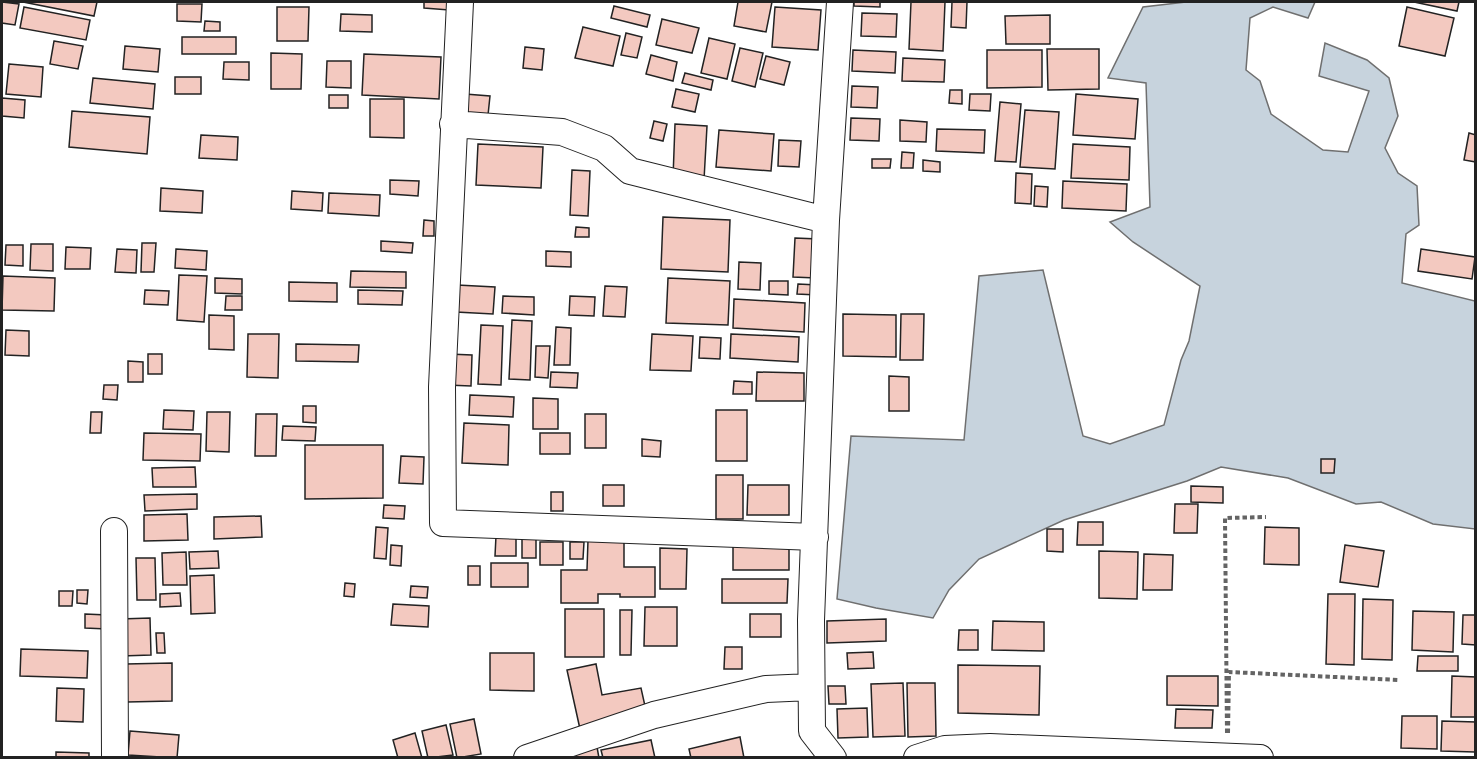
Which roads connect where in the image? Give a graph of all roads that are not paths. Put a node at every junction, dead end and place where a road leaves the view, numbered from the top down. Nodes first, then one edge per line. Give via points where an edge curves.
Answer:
1 (460, 2) edge
2 (840, 2) edge
3 (453, 124) junction
4 (826, 220) junction
5 (114, 531) dead end
6 (815, 537) junction
7 (811, 687) junction
8 (1227, 756) edge
9 (115, 758) edge
10 (527, 758) edge
11 (833, 758) edge
12 (917, 758) edge
13 (1260, 758) edge

1 - 3 street
2 - 4 street
3 - 4 street via 562,132 604,148 630,171
3 - 6 street via 442,387 443,523
4 - 6 street
5 - 9 street
6 - 7 street
7 - 10 street via 766,689 654,715
7 - 11 street via 812,731
8 - 12 street via 990,747 945,750
8 - 13 street

